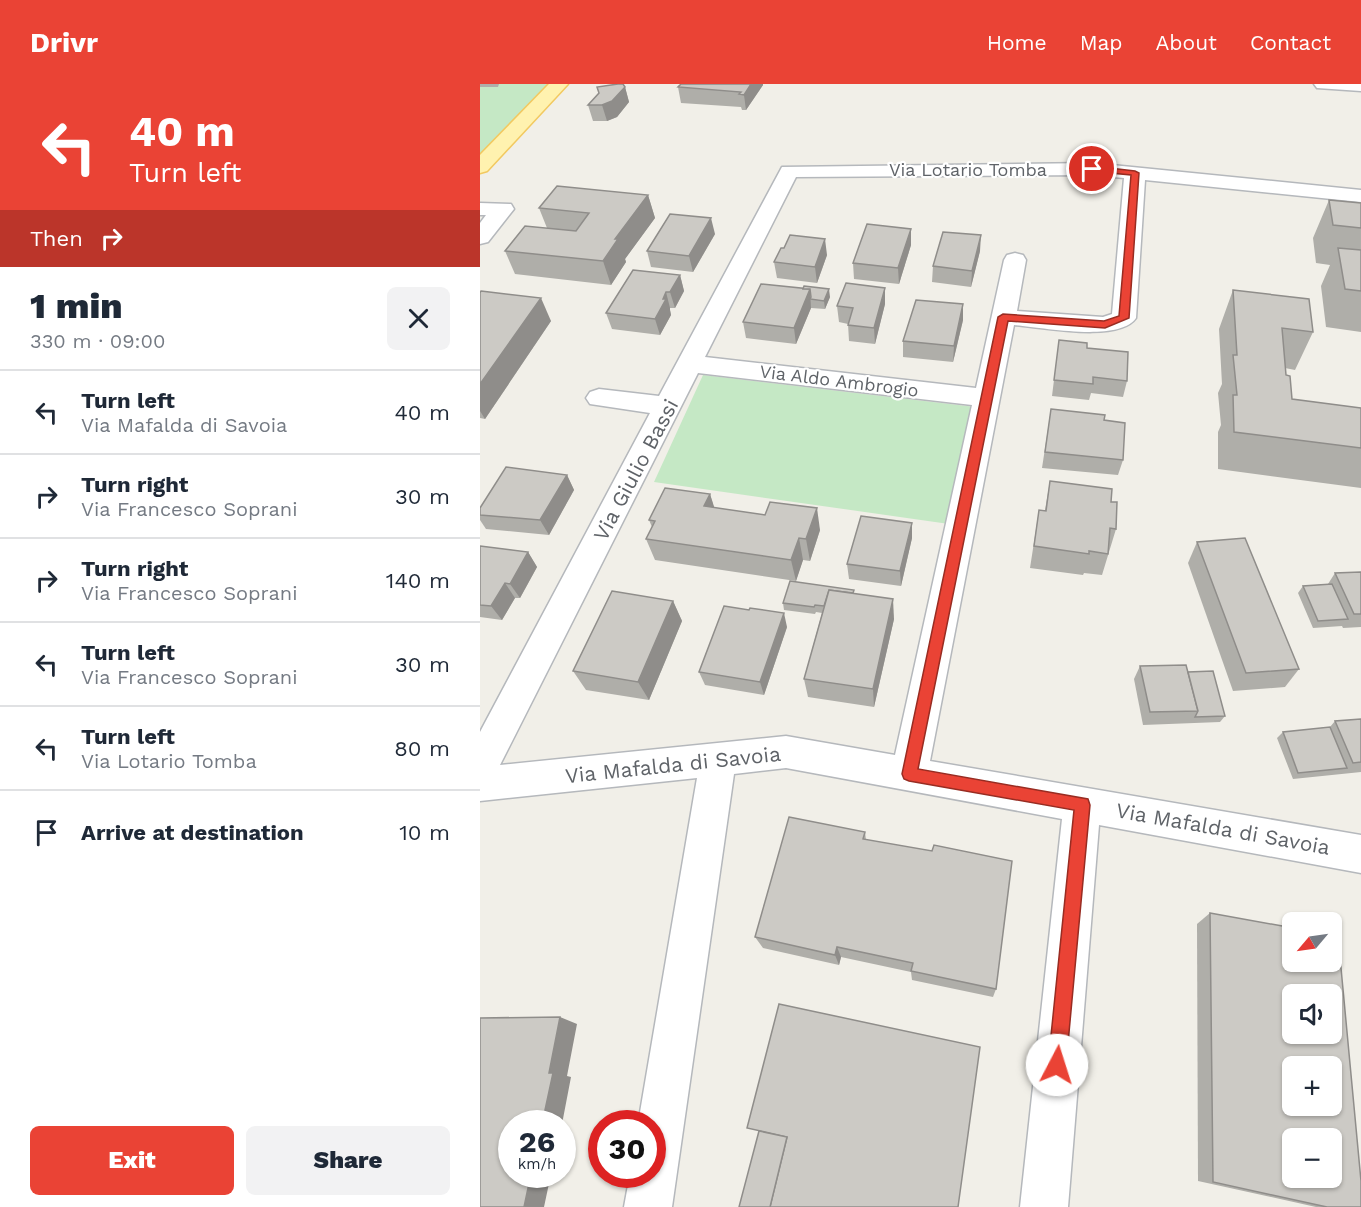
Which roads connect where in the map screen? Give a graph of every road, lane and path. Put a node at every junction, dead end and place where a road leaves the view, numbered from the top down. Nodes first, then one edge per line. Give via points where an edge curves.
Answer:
1 (560, 84) edge
2 (1323, 84) edge
3 (1361, 86) edge
4 (480, 167) edge
5 (789, 171) joint
6 (1135, 173) junction
7 (1361, 196) edge
8 (480, 209) edge
9 (480, 237) edge
10 (1015, 260) dead end
11 (1003, 317) junction
12 (691, 364) junction
13 (599, 398) dead end
14 (987, 398) junction
15 (669, 406) junction
16 (718, 761) junction
17 (480, 768) edge
18 (909, 774) junction
19 (480, 784) edge
20 (1082, 805) junction
21 (1361, 854) edge
22 (648, 1207) edge
23 (1044, 1207) edge

1 - 4 main road
2 - 3 street
5 - 6 street, Via Lotario Tomba via 1092,169
5 - 12 street, Via Giulio Bassi
6 - 7 street, Via Lotario Tomba
6 - 11 street via 1124,318 1105,325
8 - 9 street via 503,209
10 - 11 street
11 - 14 street
12 - 14 street, Via Aldo Ambrogio
12 - 15 street, Via Giulio Bassi
13 - 15 street
14 - 18 street
15 - 17 street, Via Giulio Bassi
16 - 18 street, Via Mafalda di Savoia via 786,752
16 - 19 street, Via Mafalda di Savoia
16 - 22 street
18 - 20 street, Via Mafalda di Savoia
20 - 21 street, Via Mafalda di Savoia
20 - 23 street

